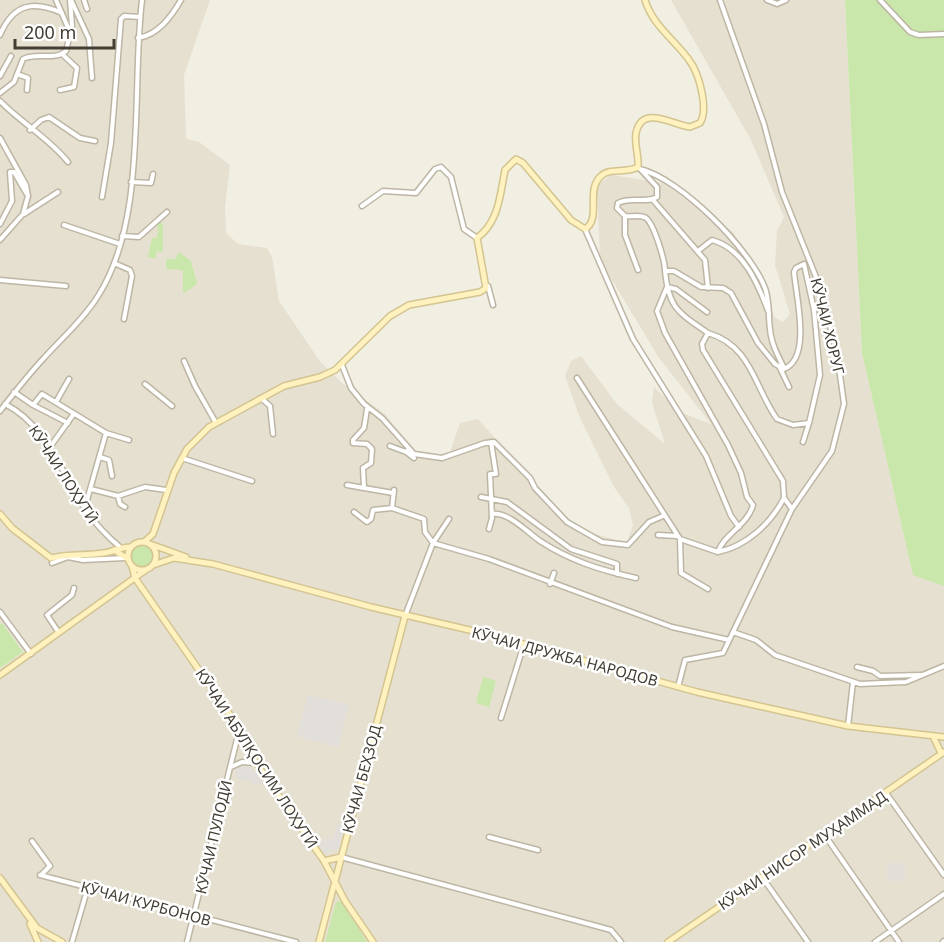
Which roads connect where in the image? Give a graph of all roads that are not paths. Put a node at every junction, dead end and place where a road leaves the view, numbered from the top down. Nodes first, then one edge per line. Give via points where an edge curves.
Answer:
1 (56, 0) edge
2 (70, 0) edge
3 (84, 0) edge
4 (142, 0) edge
5 (181, 0) edge
6 (645, 0) edge
7 (720, 0) edge
8 (767, 0) edge
9 (786, 0) edge
10 (880, 0) edge
11 (87, 9) dead end
12 (62, 13) junction
13 (140, 16) junction
14 (944, 34) edge
15 (0, 35) edge
16 (71, 35) junction
17 (138, 38) junction
18 (62, 54) junction
19 (11, 56) dead end
20 (17, 74) junction
21 (0, 76) edge
22 (92, 78) dead end
23 (27, 90) dead end
24 (60, 90) dead end
25 (0, 93) edge
26 (0, 101) edge
27 (30, 130) junction
28 (0, 138) edge
29 (96, 141) dead end
30 (68, 162) dead end
31 (639, 168) junction
32 (153, 174) dead end
33 (131, 182) junction
34 (58, 192) dead end
35 (28, 195) junction
36 (102, 197) dead end
37 (653, 200) junction
38 (362, 206) dead end
39 (167, 212) dead end
40 (23, 214) junction
41 (625, 216) junction
42 (0, 224) edge
43 (64, 225) dead end
44 (585, 229) junction
45 (122, 236) junction
46 (477, 238) junction
47 (0, 240) edge
48 (120, 244) junction
49 (698, 251) junction
50 (810, 261) junction
51 (114, 263) junction
52 (804, 264) junction
53 (638, 270) dead end
54 (665, 271) junction
55 (0, 280) edge
56 (487, 285) junction
57 (66, 286) dead end
58 (667, 287) junction
59 (708, 288) junction
60 (493, 305) dead end
61 (707, 312) dead end
62 (770, 317) junction
63 (124, 319) dead end
64 (708, 333) junction
65 (184, 361) dead end
66 (342, 365) junction
67 (782, 368) junction
68 (577, 378) dead end
69 (69, 379) dead end
70 (145, 384) dead end
71 (789, 387) dead end
72 (14, 392) junction
73 (261, 398) junction
74 (56, 402) junction
75 (5, 404) junction
76 (33, 405) junction
77 (172, 406) dead end
78 (367, 408) junction
79 (0, 411) edge
80 (73, 415) junction
81 (68, 423) junction
82 (216, 423) junction
83 (809, 423) junction
84 (106, 433) junction
85 (273, 434) dead end
86 (129, 440) dead end
87 (491, 442) junction
88 (803, 442) dead end
89 (390, 446) dead end
90 (50, 447) junction
91 (407, 451) junction
92 (100, 457) junction
93 (182, 458) junction
94 (414, 458) dead end
95 (112, 476) dead end
96 (252, 481) dead end
97 (347, 485) dead end
98 (364, 488) junction
99 (91, 489) junction
100 (166, 490) junction
101 (118, 496) junction
102 (482, 497) dead end
103 (489, 498) junction
104 (784, 498) junction
105 (85, 507) junction
106 (125, 507) dead end
107 (392, 508) junction
108 (792, 509) junction
109 (354, 512) dead end
110 (0, 514) edge
111 (492, 514) junction
112 (663, 516) junction
113 (449, 519) dead end
114 (739, 527) junction
115 (489, 529) dead end
116 (153, 534) junction
117 (658, 536) dead end
118 (679, 537) junction
119 (147, 543) junction
120 (434, 543) junction
121 (131, 547) junction
122 (162, 547) junction
123 (121, 548) junction
124 (112, 551) junction
125 (718, 552) junction
126 (127, 558) junction
127 (190, 559) junction
128 (52, 563) dead end
129 (132, 566) junction
130 (150, 567) junction
131 (554, 573) dead end
132 (617, 574) junction
133 (135, 578) junction
134 (636, 578) dead end
135 (550, 584) junction
136 (74, 588) dead end
137 (708, 589) dead end
138 (0, 612) edge
139 (405, 616) junction
140 (57, 630) dead end
141 (733, 632) junction
142 (729, 640) junction
143 (524, 644) junction
144 (31, 654) junction
145 (944, 666) edge
146 (857, 668) dead end
147 (925, 674) junction
148 (0, 675) edge
149 (853, 682) junction
150 (678, 687) junction
151 (501, 718) dead end
152 (848, 726) junction
153 (239, 731) junction
154 (933, 736) junction
155 (944, 737) edge
156 (943, 751) edge
157 (256, 763) junction
158 (230, 767) junction
159 (886, 793) junction
160 (823, 834) junction
161 (489, 837) dead end
162 (32, 841) dead end
163 (538, 850) dead end
164 (341, 857) junction
165 (324, 861) junction
166 (944, 875) edge
167 (761, 877) junction
168 (0, 878) edge
169 (336, 880) junction
170 (88, 887) junction
171 (944, 894) edge
172 (345, 901) junction
173 (329, 905) junction
174 (195, 916) junction
175 (27, 918) junction
176 (891, 930) junction
177 (55, 941) edge
178 (38, 942) edge
179 (72, 942) edge
180 (187, 942) edge
181 (296, 942) edge
182 (319, 942) edge
183 (373, 942) edge
184 (621, 942) edge
185 (668, 942) edge
186 (808, 942) edge
187 (875, 942) edge
188 (899, 942) edge

1 - 12 street
2 - 16 street
2 - 22 street via 90,43
3 - 11 street
4 - 13 street
5 - 17 street via 158,29
6 - 31 street via 668,39 691,62 704,114 700,123 690,127 657,117 645,119 636,133
7 - 50 street, КӮЧАИ ХОРУГ via 764,124 782,192
8 - 9 street via 777,4
10 - 14 street via 910,32
12 - 15 street via 38,4 30,6 4,24
12 - 16 street
13 - 17 street
13 - 36 street via 121,19 116,96
16 - 18 street via 68,49
17 - 33 street
18 - 20 street via 26,57
18 - 24 street via 77,68 74,87
19 - 21 street
20 - 23 street via 28,78
20 - 25 street via 14,82
26 - 27 street
27 - 29 street via 49,117 80,138
27 - 30 street via 58,149
28 - 35 street
31 - 37 street via 657,187 658,195
31 - 44 street via 600,176 593,189 592,219
31 - 62 street via 686,193 740,249 761,278
32 - 33 street via 152,183
33 - 45 street
34 - 40 street
35 - 40 street
35 - 42 street via 10,172 12,201
37 - 41 street via 621,201 617,208
37 - 49 street
38 - 46 street via 383,191 416,193 441,167 451,177 464,230
39 - 45 street via 139,237
40 - 47 street
41 - 53 street via 625,235
41 - 54 street via 651,221
43 - 48 street
44 - 46 street via 575,224 516,159 505,170 495,217
44 - 114 street via 633,339 702,449
45 - 48 street
46 - 56 street
48 - 51 street
49 - 59 street via 705,260
49 - 62 street via 712,240 734,253 755,279
50 - 52 street
50 - 108 street, КӮЧАИ ХОРУГ via 830,320 844,404 832,452
51 - 63 street via 130,270 132,276
51 - 72 street via 99,296 76,326
52 - 67 street via 794,272 801,349 794,363
52 - 83 street via 814,310 820,375
54 - 58 street
54 - 59 street via 674,271 695,285
55 - 57 street
56 - 60 street
56 - 66 street via 480,292 409,305 377,328
58 - 61 street via 676,289
58 - 64 street via 672,304
58 - 114 street via 657,307 658,317 732,453 747,497 753,502 751,512
59 - 67 street via 723,288 731,293 750,332
62 - 67 street via 772,342
64 - 83 street via 736,348 777,419 793,425
64 - 104 street via 701,347 783,481
65 - 82 street
66 - 73 street
66 - 78 street via 351,388
67 - 71 street
68 - 112 street
69 - 74 street
70 - 77 street
72 - 75 street
72 - 76 street
73 - 82 street
73 - 85 street via 270,406
74 - 76 street via 41,394
74 - 80 street
75 - 79 street
75 - 90 street, КӮЧАИ ЛОҲУТӢ via 20,411
76 - 81 street
78 - 91 street via 382,418
78 - 98 street via 364,428 353,440 372,449 371,463 363,468
80 - 81 street
80 - 84 street
81 - 90 street
82 - 93 street via 199,436
83 - 88 street
84 - 86 street
84 - 92 street
87 - 91 street via 442,458
87 - 103 street via 496,474 490,474
87 - 112 street via 515,462 567,522 596,539 628,545 650,522
89 - 91 street
90 - 105 street, КӮЧАИ ЛОҲУТӢ
91 - 94 street
92 - 95 street via 109,460
92 - 99 street
93 - 96 street
93 - 100 street
97 - 98 street
98 - 107 street via 394,492
99 - 101 street
99 - 105 street
100 - 101 street via 151,486
100 - 116 street
101 - 106 street
102 - 103 street
103 - 111 street
103 - 132 street via 507,502 576,551 617,564
104 - 108 street
104 - 125 street via 775,515 754,534 734,548
105 - 123 street, КӮЧАИ ЛОҲУТӢ via 107,537
107 - 109 street via 374,510 367,522
107 - 120 street via 424,519 425,532
108 - 141 street, КӮЧАИ ХОРУГ
110 - 124 street via 51,558
111 - 115 street
111 - 132 street via 507,517 569,558
112 - 118 street
113 - 120 street
114 - 125 street
116 - 119 street
116 - 122 street via 153,540
117 - 118 street
118 - 125 street
118 - 137 street via 681,573
119 - 121 street
119 - 122 street
119 - 130 street via 156,554
120 - 135 street via 489,559
120 - 139 street
121 - 123 street
121 - 126 street
122 - 127 street
123 - 124 street
124 - 126 street
126 - 128 street via 83,561 68,557
126 - 129 street
127 - 130 street via 168,559
127 - 139 street, КӮЧАИ ДРУЖБА НАРОДОВ
129 - 130 street via 139,570
129 - 133 street
130 - 133 street
131 - 135 street
132 - 134 street
133 - 144 street
133 - 153 street, КӮЧАИ АБУЛҚОСИМ ЛОҲУТӢ
135 - 142 street via 672,627
136 - 140 street via 72,595 47,615
138 - 144 street
139 - 143 street, КӮЧАИ ДРУЖБА НАРОДОВ
139 - 164 street, КӮЧАИ БЕҲЗОД
141 - 142 street, КӮЧАИ ХОРУГ
141 - 149 street via 756,640 775,655
142 - 150 street, КӮЧАИ ХОРУГ via 723,653 686,660
143 - 150 street, КӮЧАИ ДРУЖБА НАРОДОВ
143 - 151 street
144 - 148 street
145 - 147 street
146 - 147 street via 880,676
147 - 149 street via 906,682
149 - 152 street
150 - 152 street, КӮЧАИ ДРУЖБА НАРОДОВ
152 - 154 street, КӮЧАИ ДРУЖБА НАРОДОВ
153 - 157 street, КӮЧАИ АБУЛҚОСИМ ЛОҲУТӢ
153 - 158 street, КӮЧАИ ПУЛОДӢ
154 - 155 street, КӮЧАИ ДРУЖБА НАРОДОВ
154 - 156 street
156 - 159 street, КӮЧАИ НИСОР МУҲАММАД
157 - 158 street via 242,762
157 - 165 street, КӮЧАИ АБУЛҚОСИМ ЛОҲУТӢ
158 - 174 street, КӮЧАИ ПУЛОДӢ
159 - 160 street, КӮЧАИ НИСОР МУҲАММАД
159 - 166 street
160 - 167 street, КӮЧАИ НИСОР МУҲАММАД
160 - 176 street
161 - 163 street
162 - 170 street, КӮЧАИ КУРБОНОВ via 50,866 40,875
164 - 165 street
164 - 169 street, КӮЧАИ БЕҲЗОД
164 - 184 street via 611,930
165 - 169 street, КӮЧАИ АБУЛҚОСИМ ЛОҲУТӢ
167 - 185 street, КӮЧАИ НИСОР МУҲАММАД
167 - 186 street
168 - 175 street
169 - 172 street, КӮЧАИ АБУЛҚОСИМ ЛОҲУТӢ
169 - 173 street, КӮЧАИ БЕҲЗОД
170 - 174 street, КӮЧАИ КУРБОНОВ
170 - 179 street
171 - 176 street
172 - 173 street via 336,900
172 - 183 street, КӮЧАИ АБУЛҚОСИМ ЛОҲУТӢ
173 - 182 street, КӮЧАИ БЕҲЗОД
174 - 180 street, КӮЧАИ ПУЛОДӢ
174 - 181 street, КӮЧАИ КУРБОНОВ
175 - 177 street
175 - 178 street
176 - 187 street
176 - 188 street

